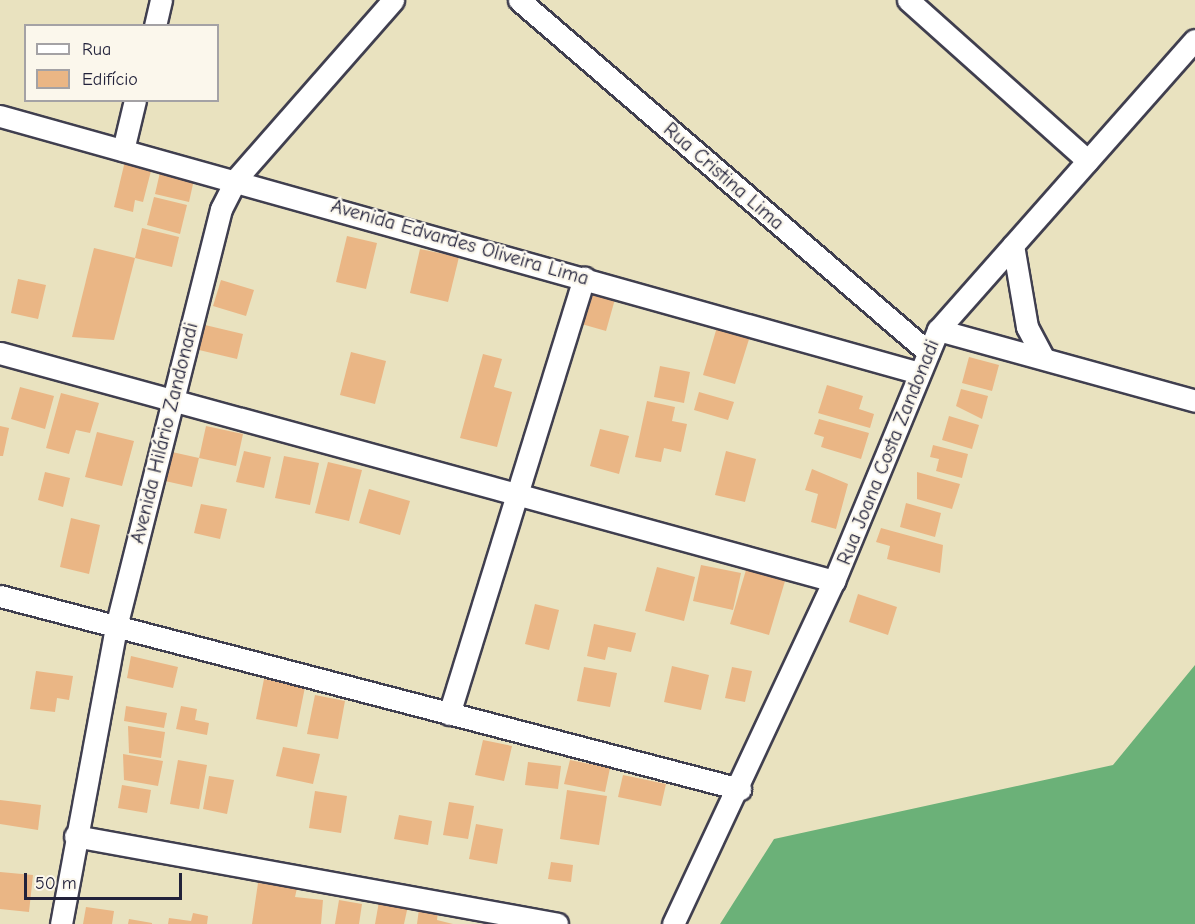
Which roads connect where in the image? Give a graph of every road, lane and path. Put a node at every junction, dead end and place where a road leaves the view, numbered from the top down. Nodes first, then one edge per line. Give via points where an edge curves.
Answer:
1 (161, 0) edge
2 (393, 0) edge
3 (519, 0) edge
4 (908, 0) edge
5 (155, 24) edge
6 (1195, 40) edge
7 (135, 102) edge
8 (0, 117) edge
9 (123, 150) junction
10 (1088, 161) junction
11 (236, 179) junction
12 (1013, 245) junction
13 (584, 277) junction
14 (938, 330) junction
15 (928, 352) junction
16 (0, 353) edge
17 (1042, 355) junction
18 (919, 373) junction
19 (170, 400) junction
20 (1195, 400) edge
21 (517, 496) junction
22 (834, 581) junction
23 (0, 596) edge
24 (116, 627) junction
25 (449, 714) junction
26 (740, 789) junction
27 (75, 836) junction
28 (61, 924) edge
29 (557, 924) edge
30 (673, 924) edge

1 - 5 street
2 - 11 street, Avenida Hilário Zandonadi
3 - 15 street, Rua Cristina Lima
4 - 10 street
6 - 10 street, Rua Joana Costa Zandonadi
7 - 9 street
8 - 9 street, Avenida Edvardes Oliveira Lima
9 - 11 street, Avenida Edvardes Oliveira Lima
10 - 12 street, Rua Joana Costa Zandonadi
11 - 13 street, Avenida Edvardes Oliveira Lima
11 - 19 street, Avenida Hilário Zandonadi via 220,209
12 - 14 street, Rua Joana Costa Zandonadi
12 - 17 street via 1027,327
13 - 18 street, Avenida Edvardes Oliveira Lima
13 - 21 street
14 - 15 street, Rua Joana Costa Zandonadi
14 - 17 street
15 - 18 street, Rua Joana Costa Zandonadi
16 - 19 street
17 - 20 street
18 - 22 street, Rua Joana Costa Zandonadi
19 - 21 street
19 - 24 street, Avenida Hilário Zandonadi
21 - 22 street
21 - 25 street
22 - 26 street, Rua Joana Costa Zandonadi
23 - 24 street
24 - 25 street
24 - 27 street, Avenida Hilário Zandonadi
25 - 26 street
26 - 30 street, Rua Joana Costa Zandonadi
27 - 28 street, Avenida Hilário Zandonadi
27 - 29 street

